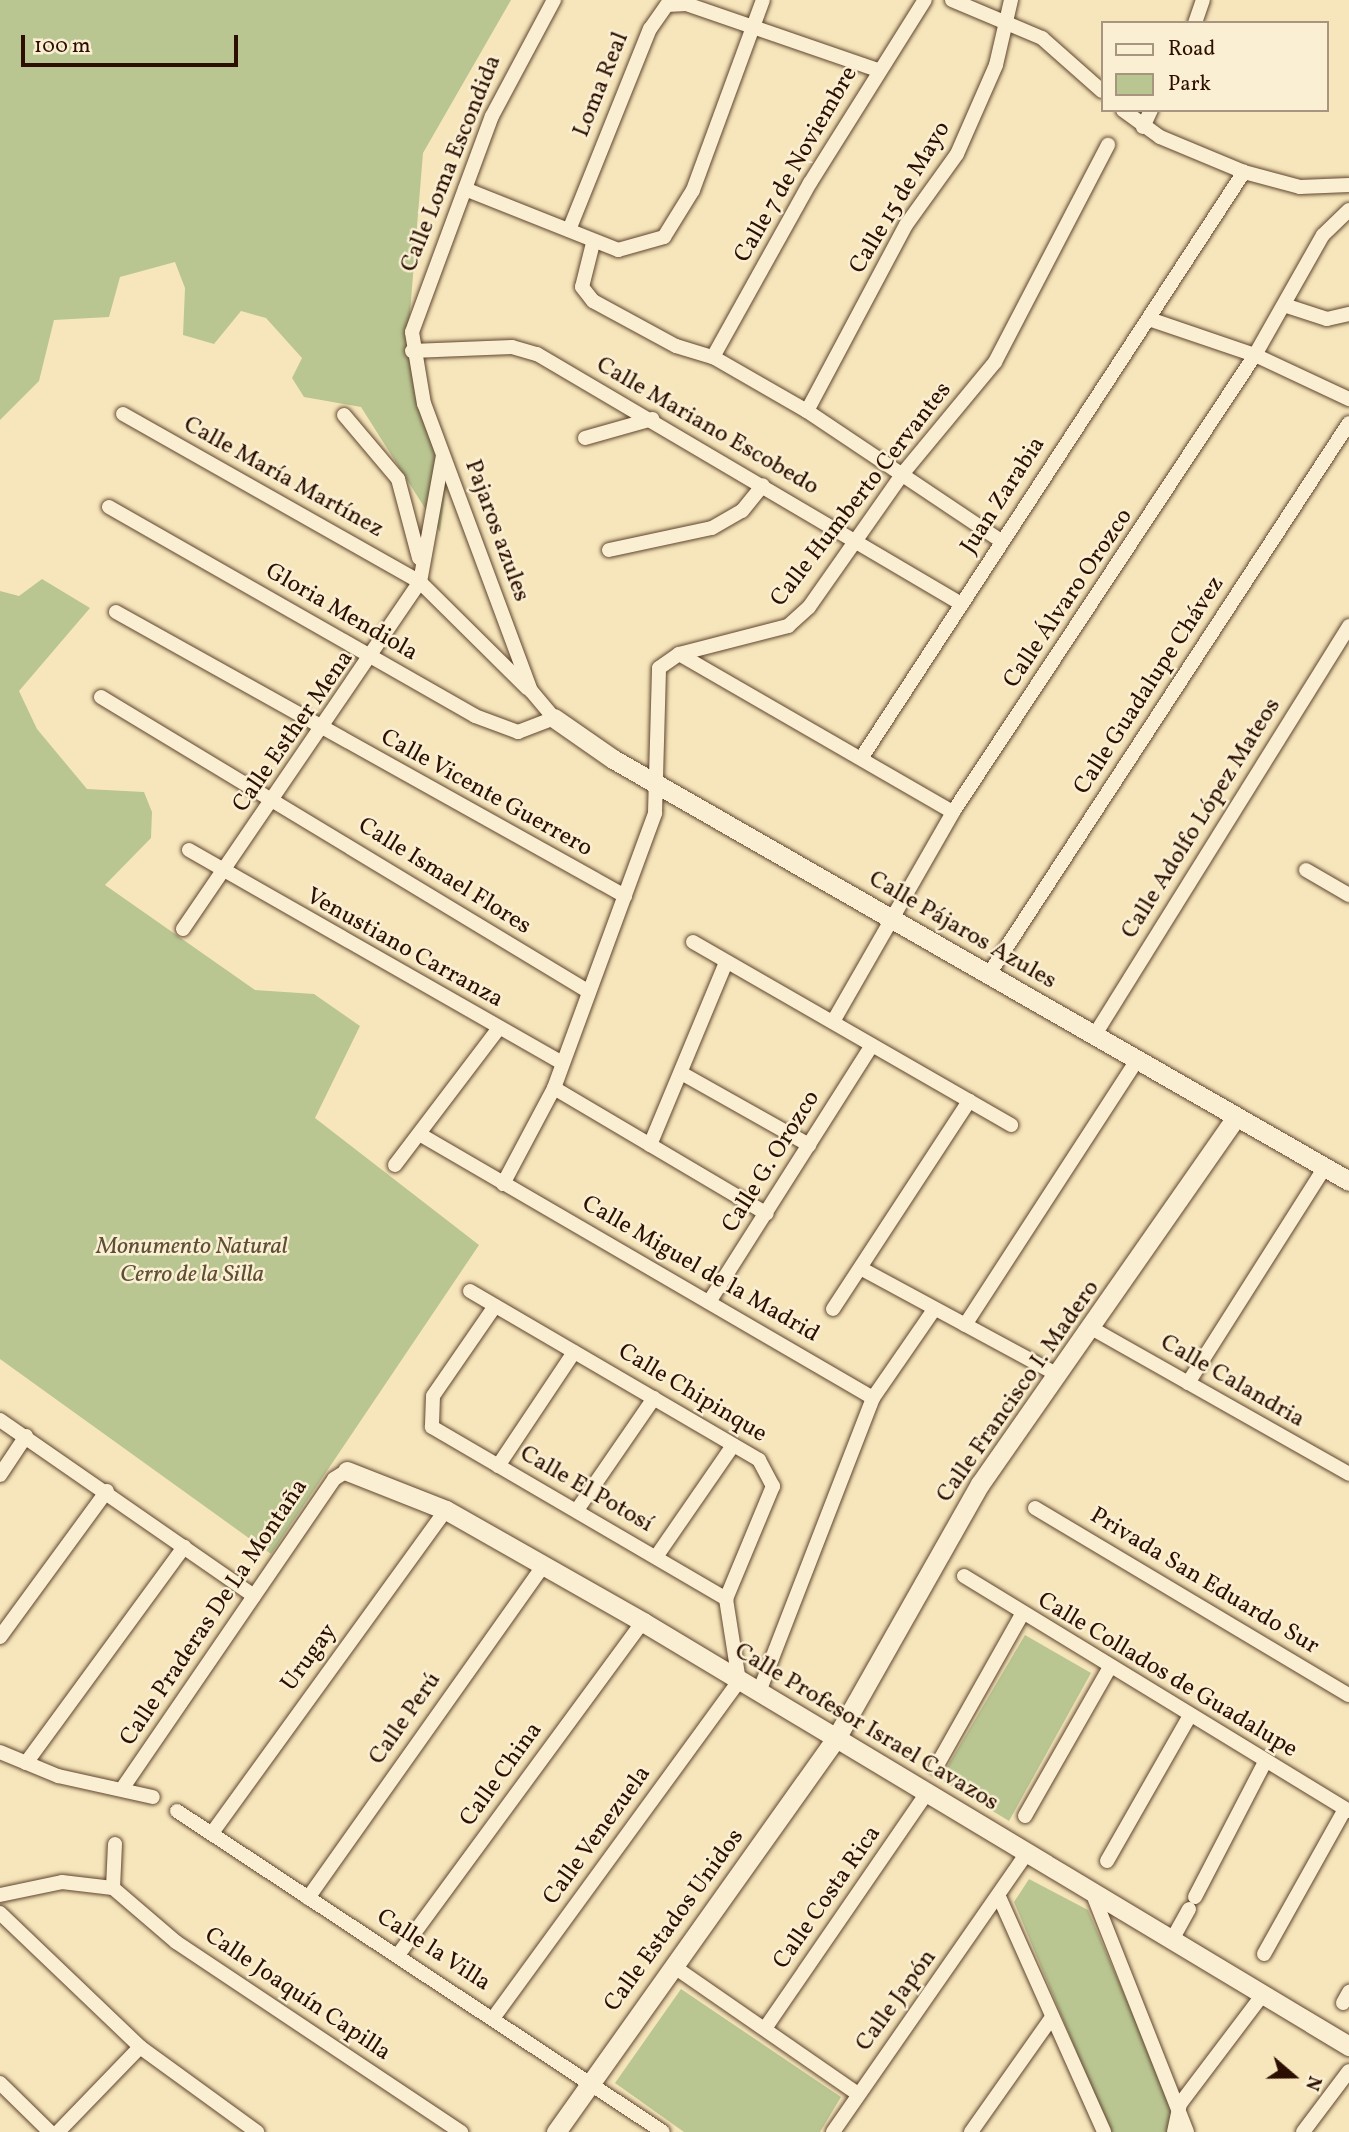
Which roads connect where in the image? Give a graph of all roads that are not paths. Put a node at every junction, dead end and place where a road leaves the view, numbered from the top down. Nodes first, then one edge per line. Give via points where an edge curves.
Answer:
1 (554, 0) edge
2 (763, 0) edge
3 (925, 0) edge
4 (952, 0) edge
5 (1011, 0) edge
6 (1202, 0) edge
7 (1196, 21) edge
8 (1007, 22) junction
9 (752, 26) junction
10 (878, 70) junction
11 (1100, 89) edge
12 (1125, 112) edge
13 (1150, 112) edge
14 (1143, 127) junction
15 (1108, 145) dead end
16 (1244, 172) junction
17 (1349, 186) edge
18 (465, 189) junction
19 (1349, 210) edge
20 (569, 229) junction
21 (593, 243) junction
22 (1287, 306) junction
23 (1349, 314) edge
24 (1149, 319) junction
25 (412, 351) junction
26 (1255, 355) junction
27 (713, 357) junction
28 (1349, 399) edge
29 (807, 411) junction
30 (123, 414) dead end
31 (344, 415) dead end
32 (652, 419) junction
33 (1349, 423) edge
34 (585, 438) dead end
35 (443, 454) junction
36 (904, 472) junction
37 (762, 485) junction
38 (108, 507) dead end
39 (857, 539) junction
40 (1000, 540) junction
41 (609, 550) dead end
42 (421, 578) junction
43 (962, 604) junction
44 (116, 612) dead end
45 (1349, 626) edge
46 (679, 654) junction
47 (374, 657) junction
48 (531, 691) junction
49 (101, 697) dead end
50 (554, 718) junction
51 (324, 731) junction
52 (862, 757) junction
53 (660, 785) junction
54 (275, 800) junction
55 (953, 812) junction
56 (189, 850) dead end
57 (1306, 870) dead end
58 (223, 874) junction
59 (1349, 895) edge
60 (625, 896) junction
61 (888, 916) junction
62 (183, 929) dead end
63 (693, 942) dead end
64 (726, 962) junction
65 (989, 974) junction
66 (589, 992) junction
67 (834, 1020) junction
68 (499, 1028) junction
69 (1094, 1036) junction
70 (873, 1045) junction
71 (1136, 1062) junction
72 (563, 1063) junction
73 (683, 1074) junction
74 (554, 1088) junction
75 (969, 1101) junction
76 (1236, 1117) junction
77 (1011, 1125) dead end
78 (421, 1135) junction
79 (650, 1145) junction
80 (809, 1145) junction
81 (395, 1165) dead end
82 (1325, 1167) junction
83 (1349, 1181) edge
84 (503, 1184) junction
85 (767, 1214) junction
86 (862, 1269) junction
87 (470, 1291) dead end
88 (709, 1302) junction
89 (495, 1306) junction
90 (833, 1309) dead end
91 (933, 1311) junction
92 (965, 1325) junction
93 (1093, 1329) junction
94 (574, 1352) junction
95 (1058, 1375) junction
96 (1188, 1383) junction
97 (654, 1398) junction
98 (873, 1398) junction
99 (0, 1420) edge
100 (26, 1436) junction
101 (732, 1447) junction
102 (498, 1466) junction
103 (347, 1471) joint
104 (1349, 1474) edge
105 (0, 1475) edge
106 (107, 1491) junction
107 (1035, 1508) dead end
108 (446, 1510) junction
109 (577, 1510) junction
110 (184, 1547) junction
111 (656, 1557) junction
112 (542, 1567) junction
113 (964, 1576) dead end
114 (254, 1596) junction
115 (726, 1599) junction
116 (1021, 1616) junction
117 (643, 1622) junction
118 (0, 1637) edge
119 (1108, 1669) junction
120 (739, 1681) junction
121 (759, 1692) junction
122 (1349, 1695) edge
123 (1189, 1717) junction
124 (835, 1740) junction
125 (0, 1752) edge
126 (1265, 1762) junction
127 (26, 1763) junction
128 (936, 1767) dead end
129 (124, 1786) junction
130 (926, 1794) junction
131 (153, 1797) dead end
132 (1347, 1810) edge
133 (177, 1811) dead end
134 (1025, 1816) dead end
135 (212, 1833) junction
136 (115, 1844) dead end
137 (1027, 1853) junction
138 (1107, 1861) dead end
139 (113, 1888) junction
140 (1092, 1892) junction
141 (0, 1895) edge
142 (307, 1898) junction
143 (1000, 1899) junction
144 (0, 1913) edge
145 (1173, 1938) junction
146 (1265, 1954) dead end
147 (398, 1955) junction
148 (673, 1966) junction
149 (1264, 1993) junction
150 (1052, 2017) junction
151 (493, 2018) junction
152 (766, 2026) junction
153 (1349, 2046) edge
154 (140, 2047) junction
155 (1349, 2071) edge
156 (590, 2081) junction
157 (0, 2083) edge
158 (858, 2094) junction
159 (1180, 2104) junction
160 (50, 2132) edge
161 (58, 2132) edge
162 (257, 2132) edge
163 (461, 2132) edge
164 (556, 2132) edge
165 (663, 2132) edge
166 (833, 2132) edge
167 (971, 2132) edge
168 (1104, 2132) edge
169 (1174, 2132) edge
170 (1186, 2132) edge
171 (1303, 2132) edge

1 - 18 street, Calle Loma Escondida via 517,61
2 - 9 street
3 - 10 street, Calle 7 de Noviembre
4 - 8 street
5 - 8 street, Calle 15 de Mayo
6 - 7 street
8 - 11 street via 1068,57
8 - 29 street, Calle 15 de Mayo via 996,65 957,154 906,225
9 - 10 street
9 - 20 street, Loma Real via 685,4 667,5 659,14
9 - 21 street via 717,130 674,229 633,250
10 - 27 street, Calle 7 de Noviembre
12 - 14 street
13 - 14 street
14 - 16 street
15 - 36 street, Calle Humberto Cervantes via 995,362
16 - 17 street via 1300,187
16 - 24 street, Juan Zarabia
18 - 20 street
18 - 25 street, Calle Loma Escondida via 417,313
19 - 22 street, Calle Álvaro Orozco via 1309,256
20 - 21 street
21 - 27 street via 585,295 676,346
22 - 23 street via 1327,319
22 - 26 street, Calle Álvaro Orozco
24 - 26 street
24 - 40 street, Juan Zarabia
25 - 32 street, Calle Mariano Escobedo via 527,350
25 - 35 street, Pajaros azules
26 - 28 street
26 - 55 street, Calle Álvaro Orozco
27 - 29 street
29 - 36 street
30 - 42 street, Calle María Martínez
31 - 42 street via 398,479
32 - 34 street
32 - 37 street, Calle Mariano Escobedo
33 - 65 street, Calle Guadalupe Chávez
35 - 42 street, Calle Esther Mena
35 - 48 street, Pajaros azules
36 - 39 street, Calle Humberto Cervantes
36 - 40 street
37 - 39 street, Calle Mariano Escobedo
37 - 41 street via 742,511 712,528
38 - 47 street, Gloria Mendiola
39 - 43 street, Calle Mariano Escobedo
39 - 46 street, Calle Humberto Cervantes via 788,626
40 - 43 street, Juan Zarabia
42 - 47 street, Calle Esther Mena
42 - 48 street, Calle María Martínez
43 - 52 street, Juan Zarabia
44 - 51 street, Calle Vicente Guerrero
45 - 69 street, Calle Adolfo López Mateos
46 - 52 street
46 - 53 street via 666,659 656,680
47 - 50 street, Gloria Mendiola via 509,730 525,733
47 - 51 street, Calle Esther Mena
48 - 50 street, Pajaros azules
49 - 54 street, Calle Ismael Flores
50 - 53 street, Calle Pájaros Azules
51 - 54 street, Calle Esther Mena
51 - 60 street, Calle Vicente Guerrero
52 - 55 street
53 - 60 street
53 - 61 street, Calle Pájaros Azules
54 - 58 street, Calle Esther Mena
54 - 66 street, Calle Ismael Flores
55 - 61 street, Calle Álvaro Orozco
56 - 58 street, Venustiano Carranza
57 - 59 street
58 - 62 street, Calle Esther Mena
58 - 68 street, Venustiano Carranza
60 - 66 street
61 - 65 street, Calle Pájaros Azules
61 - 67 street, Calle Álvaro Orozco
63 - 64 street
64 - 67 street
64 - 73 street
65 - 69 street, Calle Pájaros Azules
66 - 72 street
67 - 70 street
68 - 72 street, Venustiano Carranza
68 - 78 street
69 - 71 street, Calle Pájaros Azules
70 - 75 street
70 - 80 street, Calle G. Orozco
71 - 76 street, Calle Pájaros Azules
71 - 92 street
72 - 74 street
73 - 79 street
73 - 80 street
74 - 79 street
74 - 84 street
75 - 77 street
75 - 86 street
76 - 82 street, Calle Pájaros Azules
76 - 93 street, Calle Francisco I. Madero
78 - 81 street
78 - 84 street, Calle Miguel de la Madrid
79 - 85 street
80 - 85 street, Calle G. Orozco
82 - 83 street, Calle Pájaros Azules
82 - 96 street
84 - 88 street, Calle Miguel de la Madrid
85 - 88 street, Calle G. Orozco
86 - 90 street
86 - 91 street
87 - 89 street, Calle Chipinque
88 - 98 street, Calle Miguel de la Madrid
89 - 94 street, Calle Chipinque
89 - 102 street, Calle El Potosí via 433,1396 428,1417 437,1432
91 - 92 street
91 - 98 street
92 - 95 street
93 - 95 street, Calle Francisco I. Madero
93 - 96 street, Calle Calandria
94 - 97 street, Calle Chipinque
94 - 102 street
95 - 124 street, Calle Francisco I. Madero via 980,1484
96 - 104 street, Calle Calandria
97 - 101 street, Calle Chipinque
97 - 109 street
98 - 121 street
99 - 100 street
100 - 105 street
100 - 106 street
101 - 111 street
101 - 115 street, Calle Chipinque via 766,1466 773,1486
102 - 109 street, Calle El Potosí
103 - 108 street, Calle Profesor Israel Cavazos
103 - 114 street, Calle Praderas De La Montaña via 334,1479
106 - 110 street
106 - 118 street
107 - 122 street, Privada San Eduardo Sur
108 - 112 street, Calle Profesor Israel Cavazos
108 - 135 street, Urugay
109 - 111 street, Calle El Potosí
110 - 114 street
110 - 127 street
111 - 115 street, Calle El Potosí
112 - 117 street, Calle Profesor Israel Cavazos
112 - 142 street, Calle Perú
113 - 116 street, Calle Collados de Guadalupe
114 - 129 street, Calle Praderas De La Montaña
115 - 120 street
116 - 119 street, Calle Collados de Guadalupe
116 - 128 street
117 - 120 street, Calle Profesor Israel Cavazos
117 - 147 street, Calle China
119 - 123 street, Calle Collados de Guadalupe
119 - 134 street
120 - 121 street, Calle Profesor Israel Cavazos
120 - 151 street, Calle Venezuela
121 - 124 street, Calle Profesor Israel Cavazos
123 - 126 street, Calle Collados de Guadalupe
123 - 138 street
124 - 130 street, Calle Profesor Israel Cavazos
124 - 148 street, Calle Estados Unidos
125 - 127 street
126 - 132 street, Calle Collados de Guadalupe
126 - 145 street
127 - 129 street via 58,1776
129 - 131 street
130 - 137 street, Calle Profesor Israel Cavazos
130 - 152 street, Calle Costa Rica
132 - 146 street
133 - 135 street, Calle la Villa
135 - 142 street, Calle la Villa
136 - 139 street
137 - 140 street, Calle Profesor Israel Cavazos
137 - 143 street, Calle Japón
139 - 141 street via 62,1882
139 - 163 street, Calle Joaquín Capilla via 176,1942
140 - 145 street, Calle Profesor Israel Cavazos
140 - 159 street
142 - 147 street, Calle la Villa
143 - 150 street
143 - 158 street, Calle Japón
144 - 154 street
145 - 149 street, Calle Profesor Israel Cavazos
147 - 151 street, Calle la Villa
148 - 152 street
148 - 156 street, Calle Estados Unidos
149 - 153 street, Calle Profesor Israel Cavazos
149 - 159 street
150 - 167 street
150 - 168 street
151 - 156 street, Calle la Villa
152 - 158 street
154 - 161 street
154 - 162 street
155 - 171 street
156 - 164 street, Calle Estados Unidos
156 - 165 street, Calle la Villa
157 - 160 street
158 - 166 street, Calle Japón
159 - 169 street
159 - 170 street

